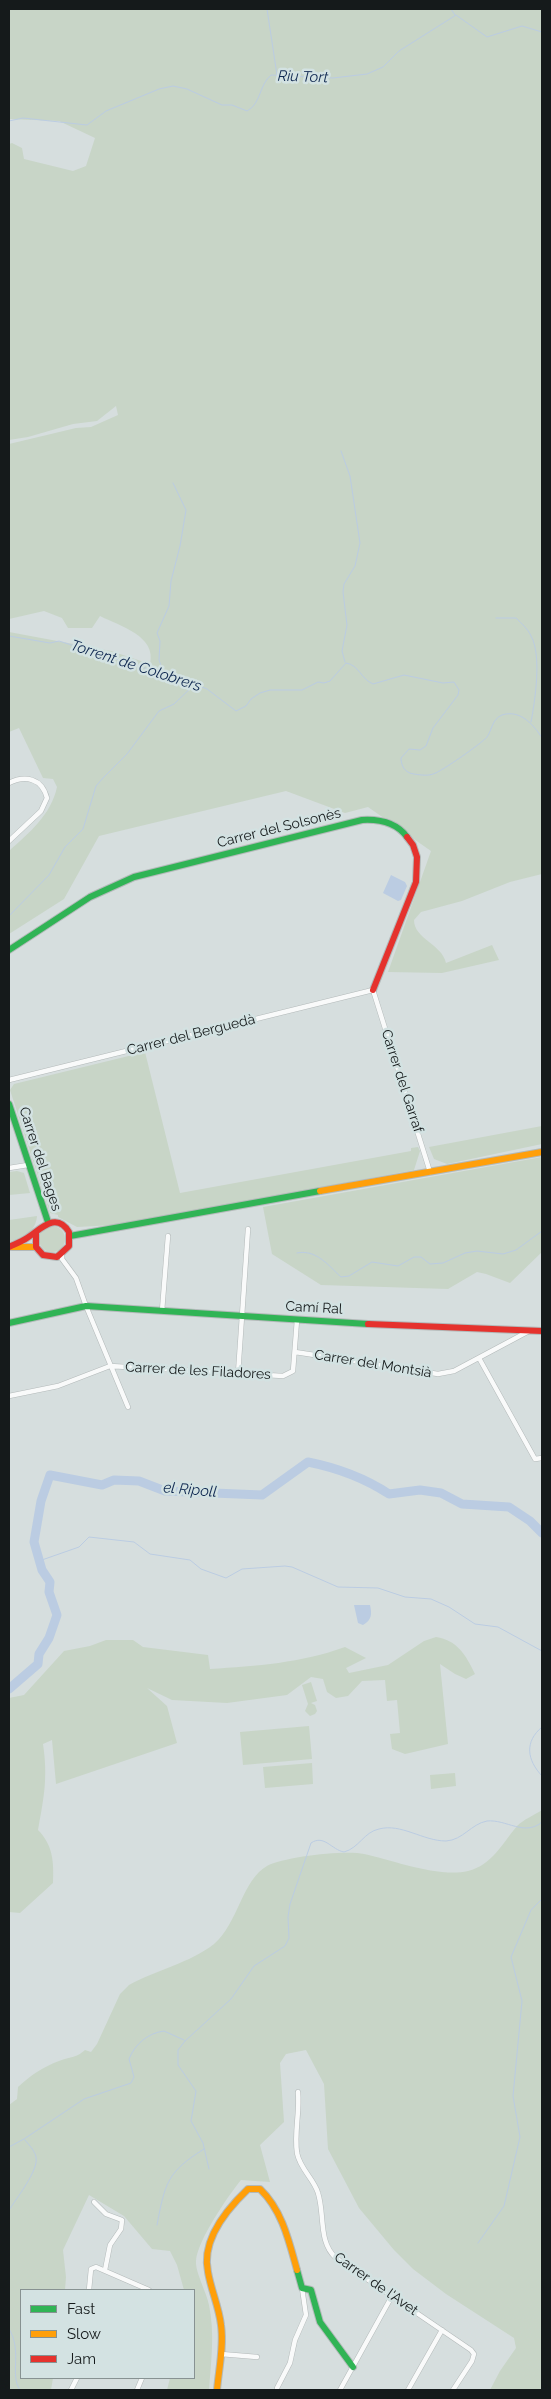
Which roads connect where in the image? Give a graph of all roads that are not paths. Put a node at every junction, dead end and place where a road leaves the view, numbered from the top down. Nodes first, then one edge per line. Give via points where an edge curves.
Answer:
1 (9, 783) edge
2 (9, 841) edge
3 (9, 950) edge
4 (373, 990) junction
5 (9, 1080) edge
6 (9, 1104) edge
7 (542, 1152) edge
8 (28, 1165) junction
9 (9, 1168) edge
10 (430, 1172) junction
11 (48, 1222) junction
12 (248, 1229) dead end
13 (36, 1232) junction
14 (70, 1236) junction
15 (168, 1236) dead end
16 (9, 1247) edge
17 (36, 1247) junction
18 (62, 1255) junction
19 (86, 1306) junction
20 (162, 1311) junction
21 (243, 1316) junction
22 (297, 1320) junction
23 (9, 1323) edge
24 (530, 1331) junction
25 (542, 1331) edge
26 (295, 1352) junction
27 (478, 1358) junction
28 (110, 1366) junction
29 (238, 1374) junction
30 (9, 1396) edge
31 (128, 1407) dead end
32 (542, 1458) edge
33 (298, 2092) dead end
34 (94, 2202) dead end
35 (105, 2270) junction
36 (302, 2288) junction
37 (89, 2289) edge
38 (147, 2289) edge
39 (392, 2296) junction
40 (442, 2330) junction
41 (221, 2354) junction
42 (257, 2357) dead end
43 (353, 2367) junction
44 (277, 2388) dead end
45 (217, 2390) edge
46 (340, 2390) edge
47 (408, 2390) edge
48 (453, 2390) edge

1 - 2 street via 18,778 32,779 46,793 41,811
3 - 4 street, Carrer del Solsonès via 90,897 134,877 362,820 378,820 392,824 406,834 416,852 418,866 416,886
4 - 5 street, Carrer del Berguedà
4 - 10 street, Carrer del Garraf
6 - 8 street, Carrer del Bages
7 - 10 street
8 - 9 street
8 - 11 street, Carrer del Bages
10 - 14 street
11 - 13 street
11 - 14 street via 64,1226
12 - 21 street
13 - 16 street
13 - 17 street
14 - 18 street via 69,1246
15 - 20 street
16 - 17 street
17 - 18 street via 47,1257
18 - 19 street via 76,1278
19 - 20 street, Camí Ral
19 - 23 street, Camí Ral
19 - 28 street
20 - 21 street, Camí Ral
21 - 22 street, Camí Ral
21 - 29 street
22 - 24 street, Camí Ral
22 - 26 street, Carrer de les Filadores
24 - 25 street, Camí Ral
24 - 27 street, Carrer del Montsià
26 - 27 street, Carrer del Montsià via 438,1374 454,1371
26 - 29 street, Carrer de les Filadores via 294,1371 283,1376
27 - 32 street via 536,1459
28 - 29 street, Carrer de les Filadores
28 - 30 street via 58,1386
28 - 31 street
33 - 39 street, Carrer de l'Avet via 297,2154 318,2192 328,2247 336,2258
34 - 35 street via 106,2214 122,2220 121,2229 110,2245
35 - 37 street via 94,2267
35 - 38 street
36 - 41 street via 288,2238 272,2198 260,2189 243,2191 221,2222 206,2255 221,2323
36 - 43 street via 311,2290 320,2322
36 - 44 street via 306,2314 290,2363
39 - 40 street, Carrer de l'Avet
39 - 43 street
40 - 47 street
40 - 48 street, Carrer de l'Avet via 474,2354
41 - 42 street
41 - 45 street
43 - 46 street

